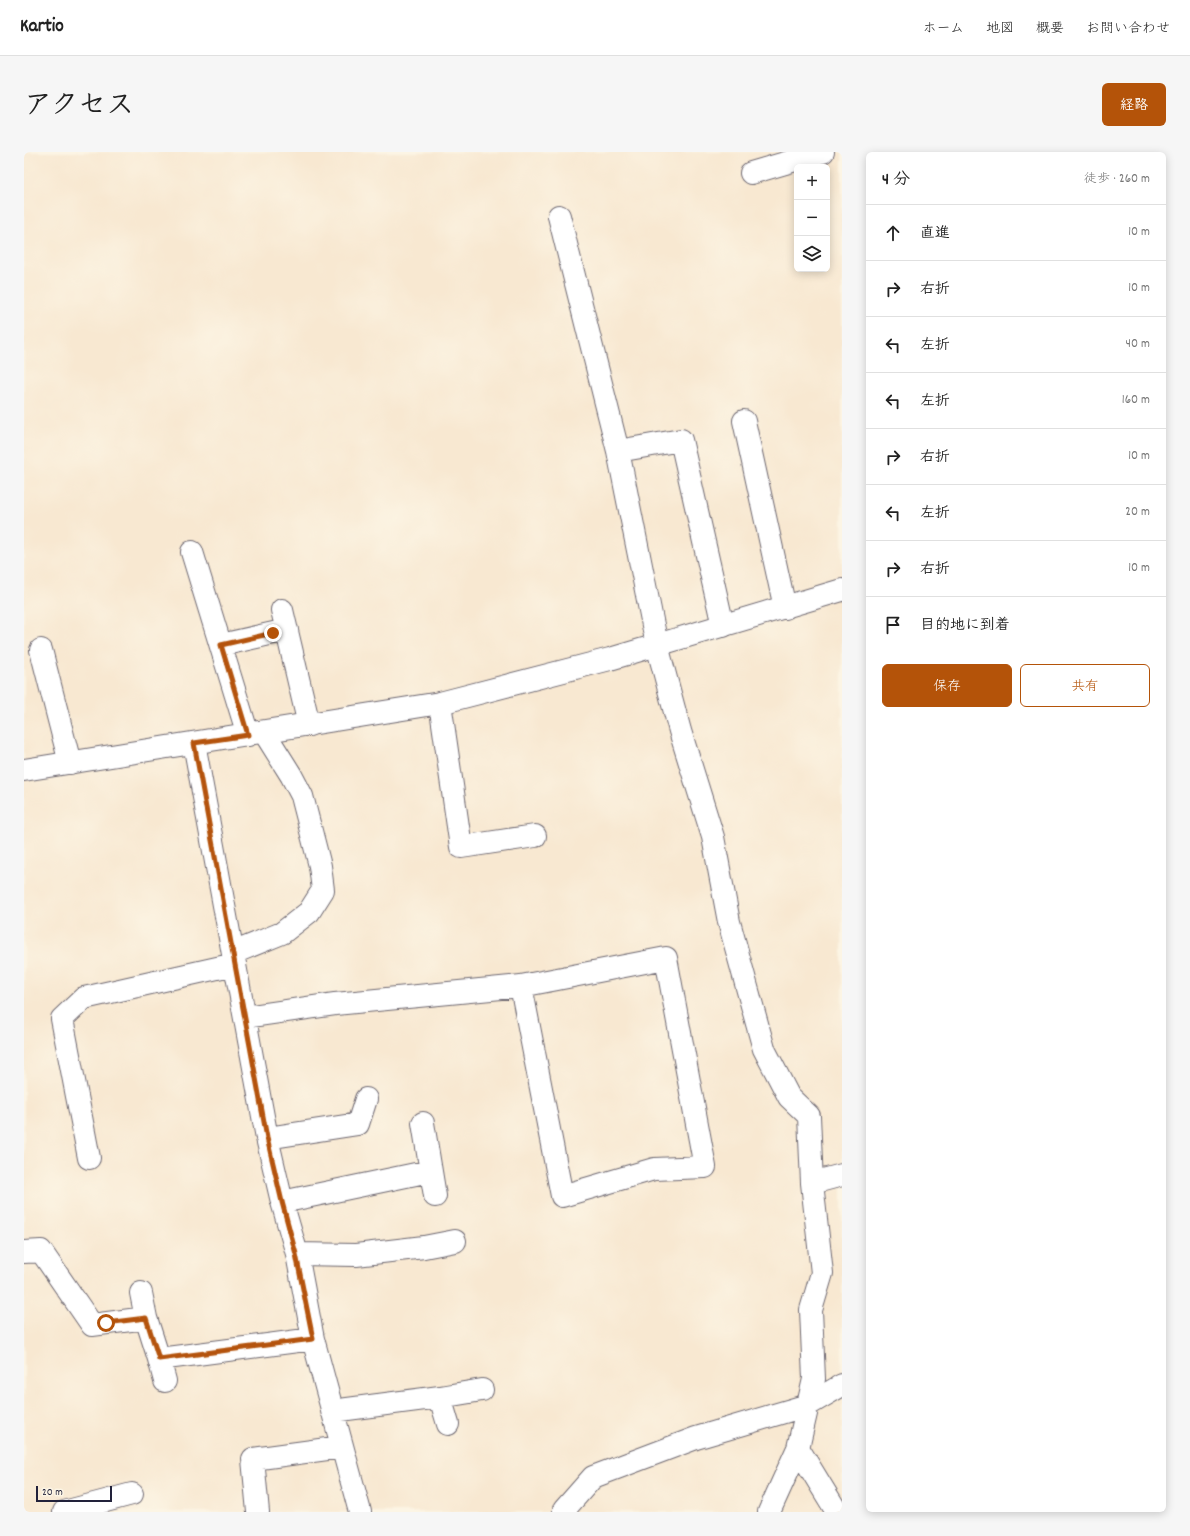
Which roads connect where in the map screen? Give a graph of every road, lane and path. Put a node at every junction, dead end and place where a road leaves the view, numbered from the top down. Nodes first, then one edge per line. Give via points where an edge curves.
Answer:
1 (823, 152) edge
2 (751, 173) dead end
3 (560, 216) dead end
4 (744, 421) dead end
5 (618, 451) junction
6 (192, 552) dead end
7 (842, 590) edge
8 (785, 608) junction
9 (723, 626) junction
10 (221, 645) junction
11 (658, 645) junction
12 (41, 650) dead end
13 (440, 703) junction
14 (308, 725) junction
15 (256, 734) junction
16 (194, 743) junction
17 (70, 763) junction
18 (24, 770) edge
19 (535, 836) dead end
20 (234, 958) junction
21 (521, 986) junction
22 (244, 1017) junction
23 (366, 1099) dead end
24 (423, 1123) dead end
25 (267, 1138) junction
26 (89, 1158) dead end
27 (430, 1171) junction
28 (842, 1175) edge
29 (812, 1183) junction
30 (435, 1196) dead end
31 (282, 1202) junction
32 (455, 1240) dead end
33 (24, 1252) edge
34 (296, 1254) junction
35 (141, 1293) dead end
36 (146, 1318) junction
37 (313, 1339) junction
38 (159, 1359) junction
39 (165, 1380) dead end
40 (842, 1385) edge
41 (482, 1390) dead end
42 (440, 1397) junction
43 (808, 1405) junction
44 (332, 1411) junction
45 (448, 1424) dead end
46 (342, 1447) junction
47 (798, 1448) junction
48 (132, 1494) dead end
49 (64, 1512) edge
50 (258, 1512) edge
51 (360, 1512) edge
52 (565, 1512) edge
53 (769, 1512) edge
54 (836, 1512) edge

1 - 2 street
3 - 5 street
4 - 8 street
5 - 9 street via 681,440
5 - 11 street
6 - 10 street
7 - 8 street
8 - 9 street
9 - 11 street
10 - 14 street via 284,620
10 - 15 street
11 - 13 street via 610,660
11 - 29 street via 680,730 713,837 729,922 764,1049 789,1097 809,1116
12 - 17 street
13 - 14 street
13 - 19 street via 461,847
14 - 15 street
15 - 16 street
15 - 20 street via 291,775 302,796 320,866 323,890 309,912 282,933
16 - 17 street
16 - 20 street
17 - 18 street
20 - 22 street
20 - 26 street via 84,998 62,1019
21 - 21 street via 666,958 705,1166 654,1169 562,1196
21 - 22 street via 335,1004
22 - 25 street
23 - 25 street via 358,1124
24 - 27 street
25 - 31 street
27 - 30 street
27 - 31 street
28 - 29 street
29 - 43 street via 822,1273 811,1310 814,1379
31 - 34 street
32 - 34 street via 424,1247 356,1255
33 - 36 street via 41,1250 92,1324
34 - 37 street
35 - 36 street
36 - 38 street
37 - 38 street
37 - 44 street
38 - 39 street
40 - 43 street
41 - 42 street
42 - 44 street
42 - 45 street
43 - 47 street
43 - 52 street via 696,1438 593,1477 564,1510
44 - 46 street
46 - 50 street via 253,1459
46 - 51 street
47 - 53 street
47 - 54 street
48 - 49 street

